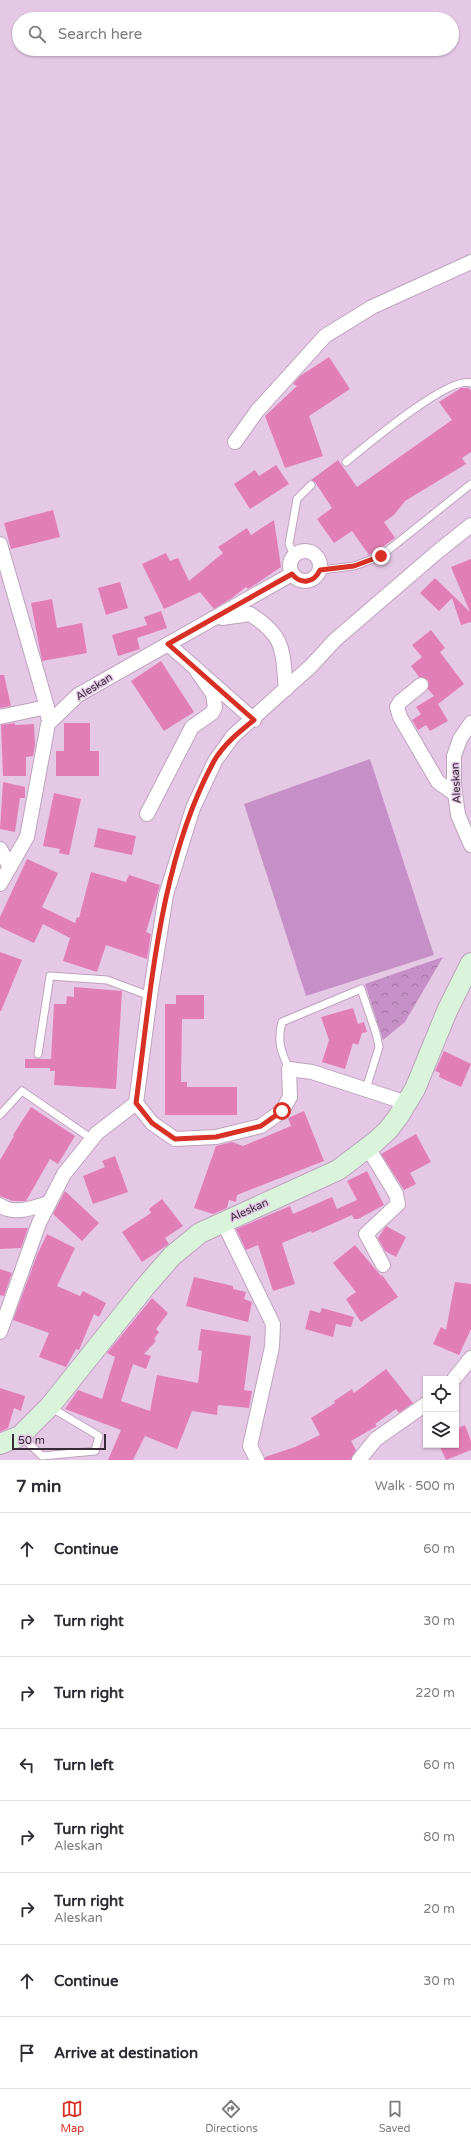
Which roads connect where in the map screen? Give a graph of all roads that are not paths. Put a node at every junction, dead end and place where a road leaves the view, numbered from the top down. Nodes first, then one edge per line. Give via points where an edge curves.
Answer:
1 (471, 262) edge
2 (471, 383) edge
3 (234, 442) dead end
4 (346, 462) dead end
5 (471, 484) edge
6 (311, 486) dead end
7 (471, 526) edge
8 (0, 544) edge
9 (294, 555) junction
10 (320, 570) junction
11 (292, 574) junction
12 (211, 620) junction
13 (168, 644) junction
14 (197, 671) junction
15 (421, 685) dead end
16 (286, 689) junction
17 (47, 707) junction
18 (0, 717) edge
19 (254, 720) junction
20 (471, 723) edge
21 (48, 724) junction
22 (455, 794) junction
23 (147, 814) dead end
24 (471, 845) edge
25 (0, 849) edge
26 (10, 867) junction
27 (0, 884) edge
28 (471, 963) edge
29 (150, 996) junction
30 (38, 1054) dead end
31 (289, 1069) junction
32 (366, 1089) junction
33 (136, 1103) junction
34 (407, 1103) junction
35 (0, 1115) edge
36 (92, 1139) junction
37 (368, 1148) junction
38 (49, 1203) junction
39 (0, 1205) edge
40 (223, 1222) junction
41 (383, 1265) dead end
42 (0, 1332) edge
43 (471, 1358) edge
44 (456, 1376) edge
45 (50, 1406) junction
46 (423, 1406) edge
47 (20, 1436) junction
48 (0, 1444) edge
49 (257, 1460) edge
50 (359, 1460) edge

1 - 3 street via 372,307 325,336 257,410
2 - 4 lane via 455,384 406,414
5 - 10 lane via 381,556 354,566
6 - 9 lane via 297,499 289,544
7 - 16 street via 340,635
8 - 17 street
9 - 10 street via 303,550 313,552 320,560
9 - 11 street via 290,564
10 - 11 street via 315,578 305,582
11 - 12 street, Aleskan
12 - 13 street, Aleskan
12 - 16 street via 250,614 274,632 280,642
13 - 14 street
13 - 21 street, Aleskan via 78,694
14 - 19 street
14 - 23 street via 214,694 215,708 192,727
15 - 22 street via 400,702 397,707 400,717 438,782
16 - 19 street
17 - 18 street
17 - 21 street
19 - 29 street via 233,736 215,760 193,808 166,895
20 - 22 street, Aleskan via 460,739 454,756
21 - 26 street via 27,837
22 - 24 street, Aleskan via 458,815
25 - 26 street
26 - 27 street
28 - 34 street, Aleskan
29 - 30 lane via 107,980 50,976
29 - 33 street
31 - 32 street via 312,1072
31 - 32 lane via 282,1054 278,1035 282,1022 361,989 379,1047
31 - 33 street via 290,1097 282,1111 261,1126 216,1137 175,1139 152,1123
32 - 34 street
33 - 36 street
34 - 37 street, Aleskan via 388,1130
35 - 36 lane via 22,1091
36 - 38 street via 64,1174
37 - 40 street, Aleskan via 338,1170
37 - 41 street via 396,1194 398,1204 366,1234
38 - 39 street via 25,1210 5,1209
38 - 42 street via 39,1223
40 - 45 street, Aleskan via 200,1233 172,1256
40 - 49 street via 273,1324 272,1347 250,1446
43 - 44 street
45 - 47 street, Aleskan
45 - 47 lane via 99,1436 95,1451 42,1456
46 - 50 street via 376,1439
47 - 48 street, Aleskan

